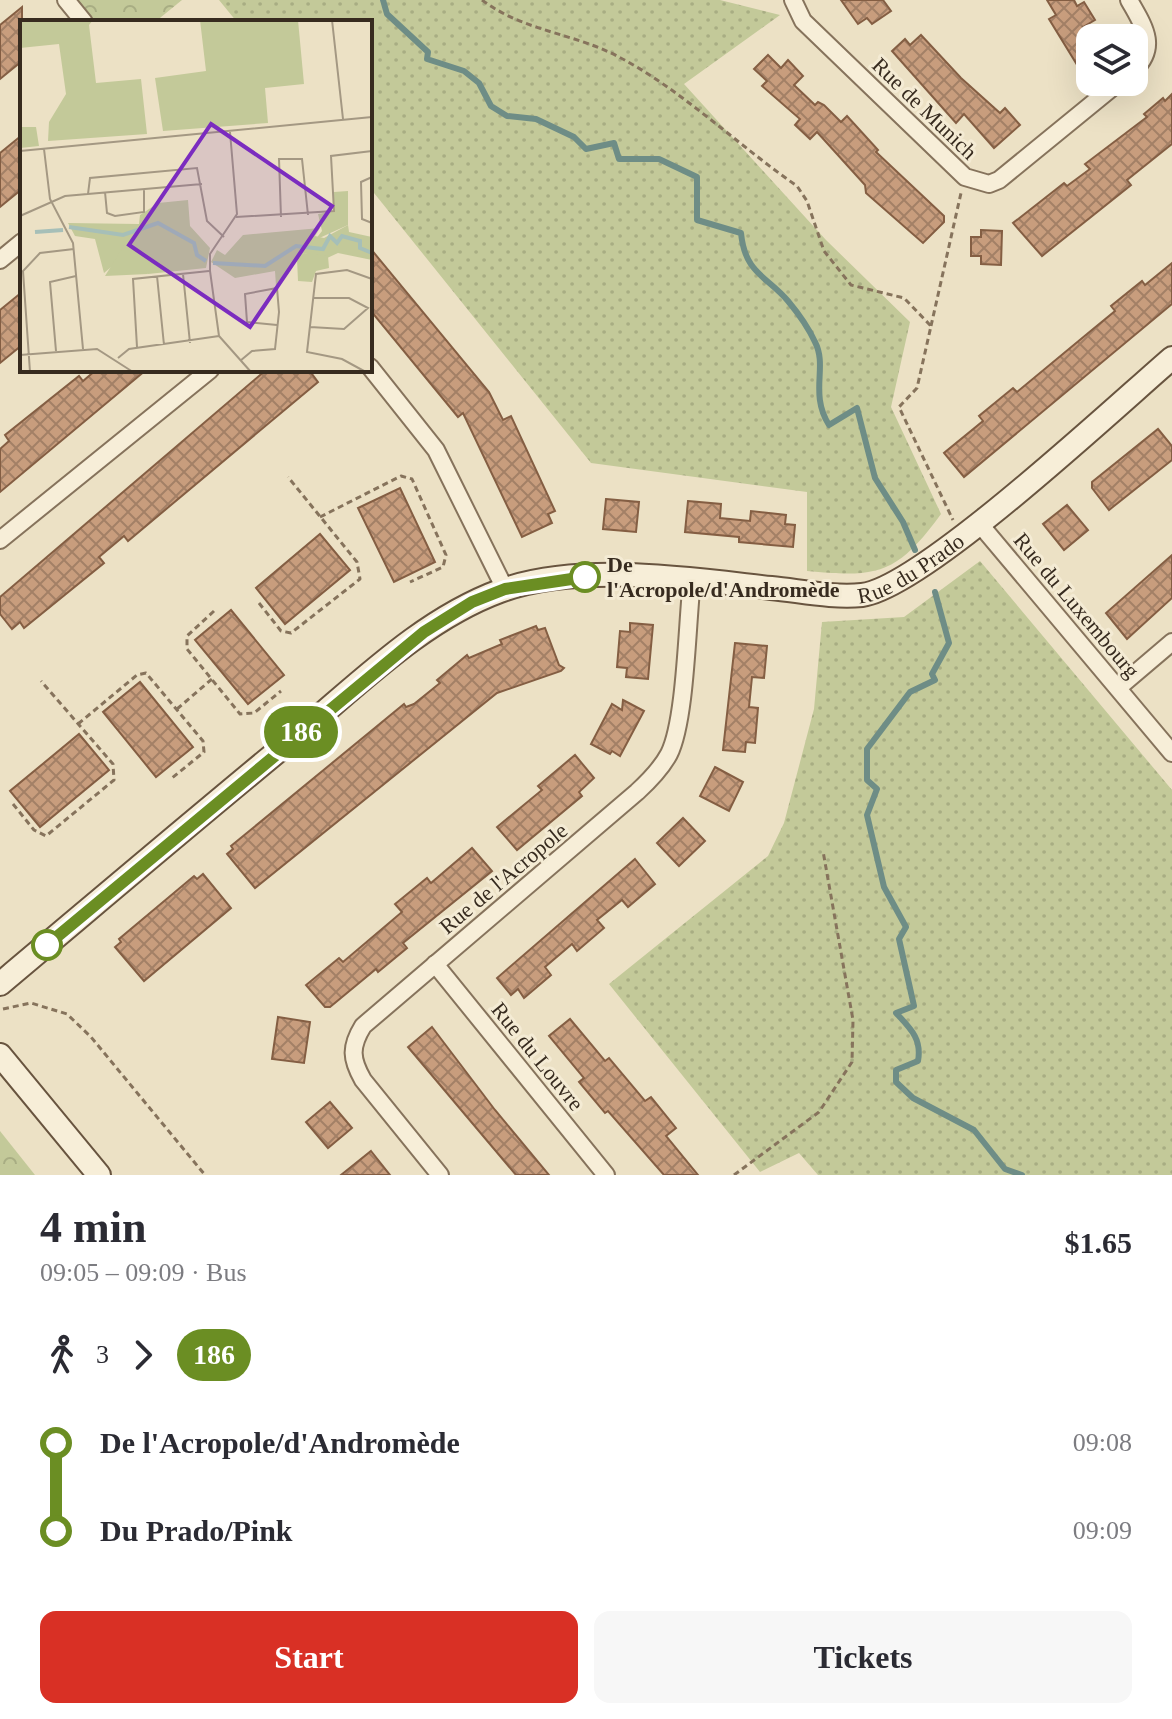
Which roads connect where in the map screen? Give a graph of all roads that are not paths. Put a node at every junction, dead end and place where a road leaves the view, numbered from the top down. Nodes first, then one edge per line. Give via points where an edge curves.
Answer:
1 (66, 0) edge
2 (793, 0) edge
3 (1129, 0) edge
4 (82, 20) edge
5 (1142, 24) edge
6 (1102, 96) edge
7 (20, 244) edge
8 (0, 260) edge
9 (1172, 358) edge
10 (372, 370) edge
11 (208, 372) edge
12 (971, 528) junction
13 (0, 540) edge
14 (692, 580) junction
15 (505, 589) junction
16 (1172, 642) edge
17 (1118, 688) junction
18 (1172, 753) edge
19 (435, 964) junction
20 (0, 984) edge
21 (0, 1055) edge
22 (99, 1175) edge
23 (440, 1175) edge
24 (606, 1175) edge

1 - 4 street
2 - 6 street, Rue de Munich via 803,21 965,177 989,184 999,180
3 - 5 street
7 - 8 street
9 - 12 street, Rue du Prado
10 - 15 street via 436,450
11 - 13 street
12 - 14 street, Rue du Prado via 913,573 863,595
12 - 17 street, Rue du Luxembourg
14 - 15 street, Rue du Prado via 592,576
14 - 19 street, Rue de l'Acropole via 678,722 661,767
15 - 20 street, Rue du Prado via 472,602 392,656
16 - 17 street
17 - 18 street, Rue du Luxembourg
19 - 23 street, Rue de l'Acropole via 363,1026 352,1052 363,1080
19 - 24 street, Rue du Louvre
21 - 22 street

